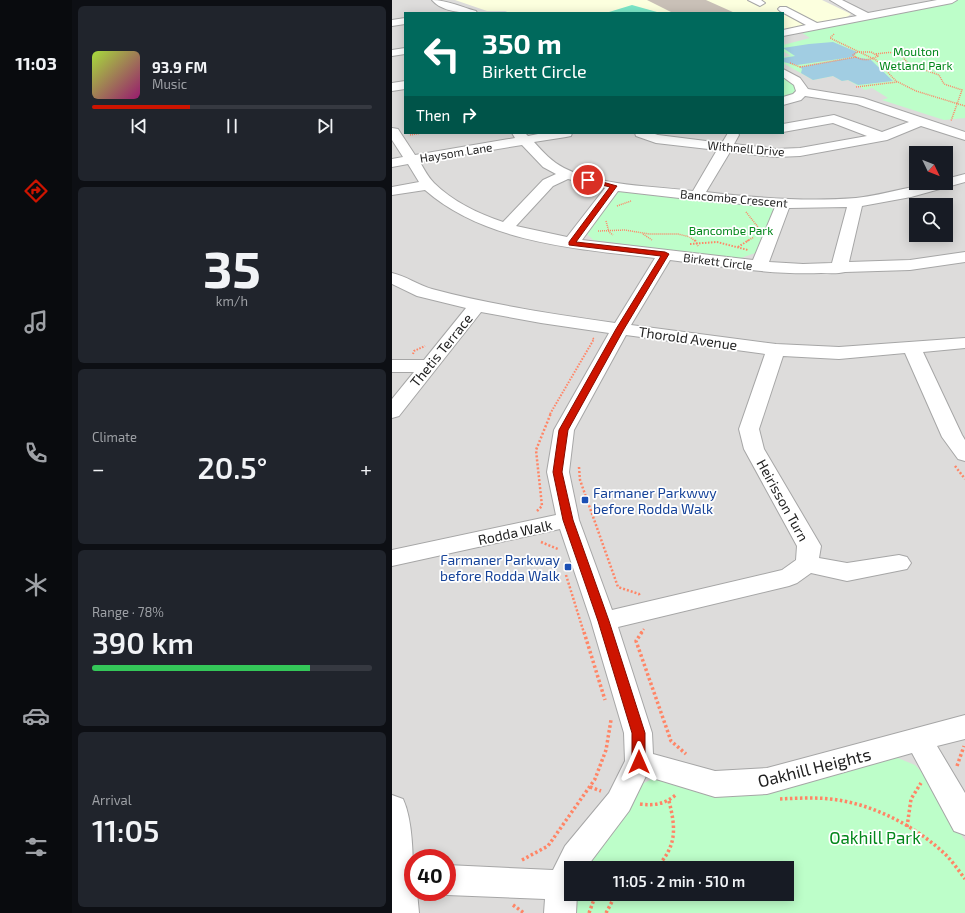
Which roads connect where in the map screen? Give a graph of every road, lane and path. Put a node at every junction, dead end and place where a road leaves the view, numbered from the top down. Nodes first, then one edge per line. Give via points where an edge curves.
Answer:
1 (437, 0) edge
2 (853, 0) edge
3 (947, 0) edge
4 (838, 1) edge
5 (452, 8) edge
6 (783, 9) dead end
7 (468, 12) edge
8 (865, 16) junction
9 (404, 22) edge
10 (392, 24) edge
11 (815, 26) junction
12 (784, 33) edge
13 (836, 33) dead end
14 (404, 51) edge
15 (860, 52) junction
16 (392, 53) edge
17 (876, 54) junction
18 (856, 57) junction
19 (873, 59) junction
20 (800, 67) dead end
21 (784, 73) edge
22 (897, 82) junction
23 (404, 85) edge
24 (392, 87) edge
25 (856, 87) dead end
26 (802, 92) junction
27 (784, 101) edge
28 (956, 104) junction
29 (965, 106) edge
30 (921, 121) junction
31 (956, 126) edge
32 (784, 128) edge
33 (397, 131) edge
34 (555, 134) edge
35 (642, 134) edge
36 (733, 134) edge
37 (882, 136) junction
38 (965, 136) edge
39 (522, 137) edge
40 (726, 147) junction
41 (411, 160) junction
42 (392, 163) edge
43 (568, 174) junction
44 (965, 178) edge
45 (428, 185) junction
46 (614, 186) junction
47 (392, 191) edge
48 (697, 196) junction
49 (635, 200) dead end
50 (856, 202) junction
51 (783, 204) junction
52 (615, 207) dead end
53 (742, 209) dead end
54 (606, 219) dead end
55 (506, 228) junction
56 (582, 229) junction
57 (609, 231) junction
58 (643, 234) junction
59 (615, 236) dead end
60 (571, 243) junction
61 (697, 243) junction
62 (687, 244) dead end
63 (737, 247) junction
64 (661, 248) junction
65 (728, 250) dead end
66 (697, 252) dead end
67 (965, 257) edge
68 (762, 259) junction
69 (839, 269) junction
70 (392, 278) edge
71 (476, 306) junction
72 (586, 324) junction
73 (620, 329) junction
74 (965, 343) edge
75 (912, 348) junction
76 (776, 350) junction
77 (392, 366) edge
78 (427, 366) junction
79 (392, 412) edge
80 (965, 454) edge
81 (578, 465) dead end
82 (568, 520) junction
83 (533, 528) junction
84 (560, 556) dead end
85 (392, 558) edge
86 (807, 564) junction
87 (899, 564) dead end
88 (564, 571) dead end
89 (645, 611) junction
90 (604, 621) junction
91 (607, 708) dead end
92 (609, 715) dead end
93 (965, 726) edge
94 (919, 740) junction
95 (639, 762) junction
96 (686, 775) junction
97 (590, 787) junction
98 (621, 799) junction
99 (774, 800) dead end
100 (669, 801) junction
101 (392, 808) edge
102 (965, 821) edge
103 (663, 861) edge
104 (518, 862) dead end
105 (965, 879) edge
106 (456, 882) edge
107 (402, 883) edge
108 (561, 899) edge
109 (593, 901) edge
110 (612, 901) edge
111 (509, 902) dead end
112 (403, 913) edge
113 (524, 913) edge
114 (589, 913) edge
115 (606, 913) edge

1 - 5 street
2 - 4 street
3 - 8 street
4 - 8 street
5 - 7 street
6 - 11 street
8 - 11 street
9 - 10 street
11 - 12 street
13 - 15 path via 830,38
14 - 16 street
15 - 17 path
15 - 18 path via 854,54
15 - 19 path
17 - 19 path via 878,56
17 - 28 path via 894,51 904,56 908,64 939,75 944,84 962,90
18 - 19 path
18 - 20 path
19 - 22 path
21 - 26 street via 801,85
22 - 25 path
22 - 28 path
23 - 24 street
26 - 27 street
26 - 30 street via 859,101
28 - 29 path
28 - 31 path via 950,123
30 - 31 street
30 - 37 street, Withnell Drive
31 - 38 street
32 - 37 street via 834,119
33 - 41 street, Birkett Circle
34 - 39 street, Haysom Lane
35 - 40 street, Withnell Drive via 656,139
36 - 40 street
37 - 40 street, Withnell Drive via 800,152 776,153
39 - 41 street, Haysom Lane
39 - 43 street, Bancombe Crescent via 548,164
40 - 48 street
41 - 42 street, Haysom Lane
41 - 45 street, Birkett Circle
43 - 46 street, Bancombe Crescent
43 - 55 street via 548,183
44 - 50 street, Bancombe Crescent via 922,191
45 - 47 street
45 - 55 street, Birkett Circle via 449,202 480,219
46 - 48 street, Bancombe Crescent
46 - 56 street
48 - 51 street, Bancombe Crescent
49 - 52 path
50 - 51 street, Bancombe Crescent
50 - 69 street
51 - 68 street
53 - 63 path via 750,214 758,229 755,236
54 - 57 path
55 - 60 street, Birkett Circle
56 - 57 path
56 - 60 street
57 - 58 path via 634,231
57 - 59 path
58 - 61 path via 673,233 690,237
58 - 64 path
60 - 64 street, Birkett Circle
61 - 62 path
61 - 63 path via 717,242
61 - 66 path
63 - 65 path
63 - 68 path
64 - 68 street, Birkett Circle
64 - 73 street
67 - 69 street, Birkett Circle via 910,265
68 - 69 street, Birkett Circle via 803,269
70 - 71 street, Thorold Avenue via 423,292
71 - 72 street, Thorold Avenue
71 - 78 street, Thetis Terrace
72 - 73 street, Thorold Avenue
72 - 83 path via 581,330 594,339 548,417 536,450 542,506 530,518
73 - 76 street, Thorold Avenue
73 - 82 street via 564,430 558,472
74 - 75 street, Thorold Avenue
75 - 76 street, Thorold Avenue via 839,354
75 - 80 street via 952,437
76 - 86 street, Heirisson Turn via 749,429 754,449 809,546
77 - 78 street
78 - 79 street, Thetis Terrace
81 - 89 path via 580,480 618,587 639,594
82 - 83 street, Rodda Walk
82 - 90 street
83 - 84 path via 538,540 557,548
83 - 85 street, Rodda Walk
86 - 87 street via 847,572
86 - 89 street via 789,577
88 - 91 path
89 - 90 street
89 - 96 path via 648,623 636,641 671,741 691,760
90 - 95 street via 638,733
92 - 97 path via 612,723 606,750
93 - 94 street, Oakhill Heights
94 - 96 street, Oakhill Heights via 767,781 715,784
94 - 102 street
95 - 96 street, Oakhill Heights
95 - 98 street
96 - 100 path via 681,789
97 - 98 path
97 - 104 path via 548,846
98 - 100 path via 648,805 661,805
98 - 108 street via 576,856
99 - 105 path via 812,798 855,804 898,822 922,836 946,856
100 - 103 path via 675,821 674,834 671,847
101 - 107 street
106 - 108 street
107 - 112 street
109 - 114 path
110 - 115 path
111 - 113 path

